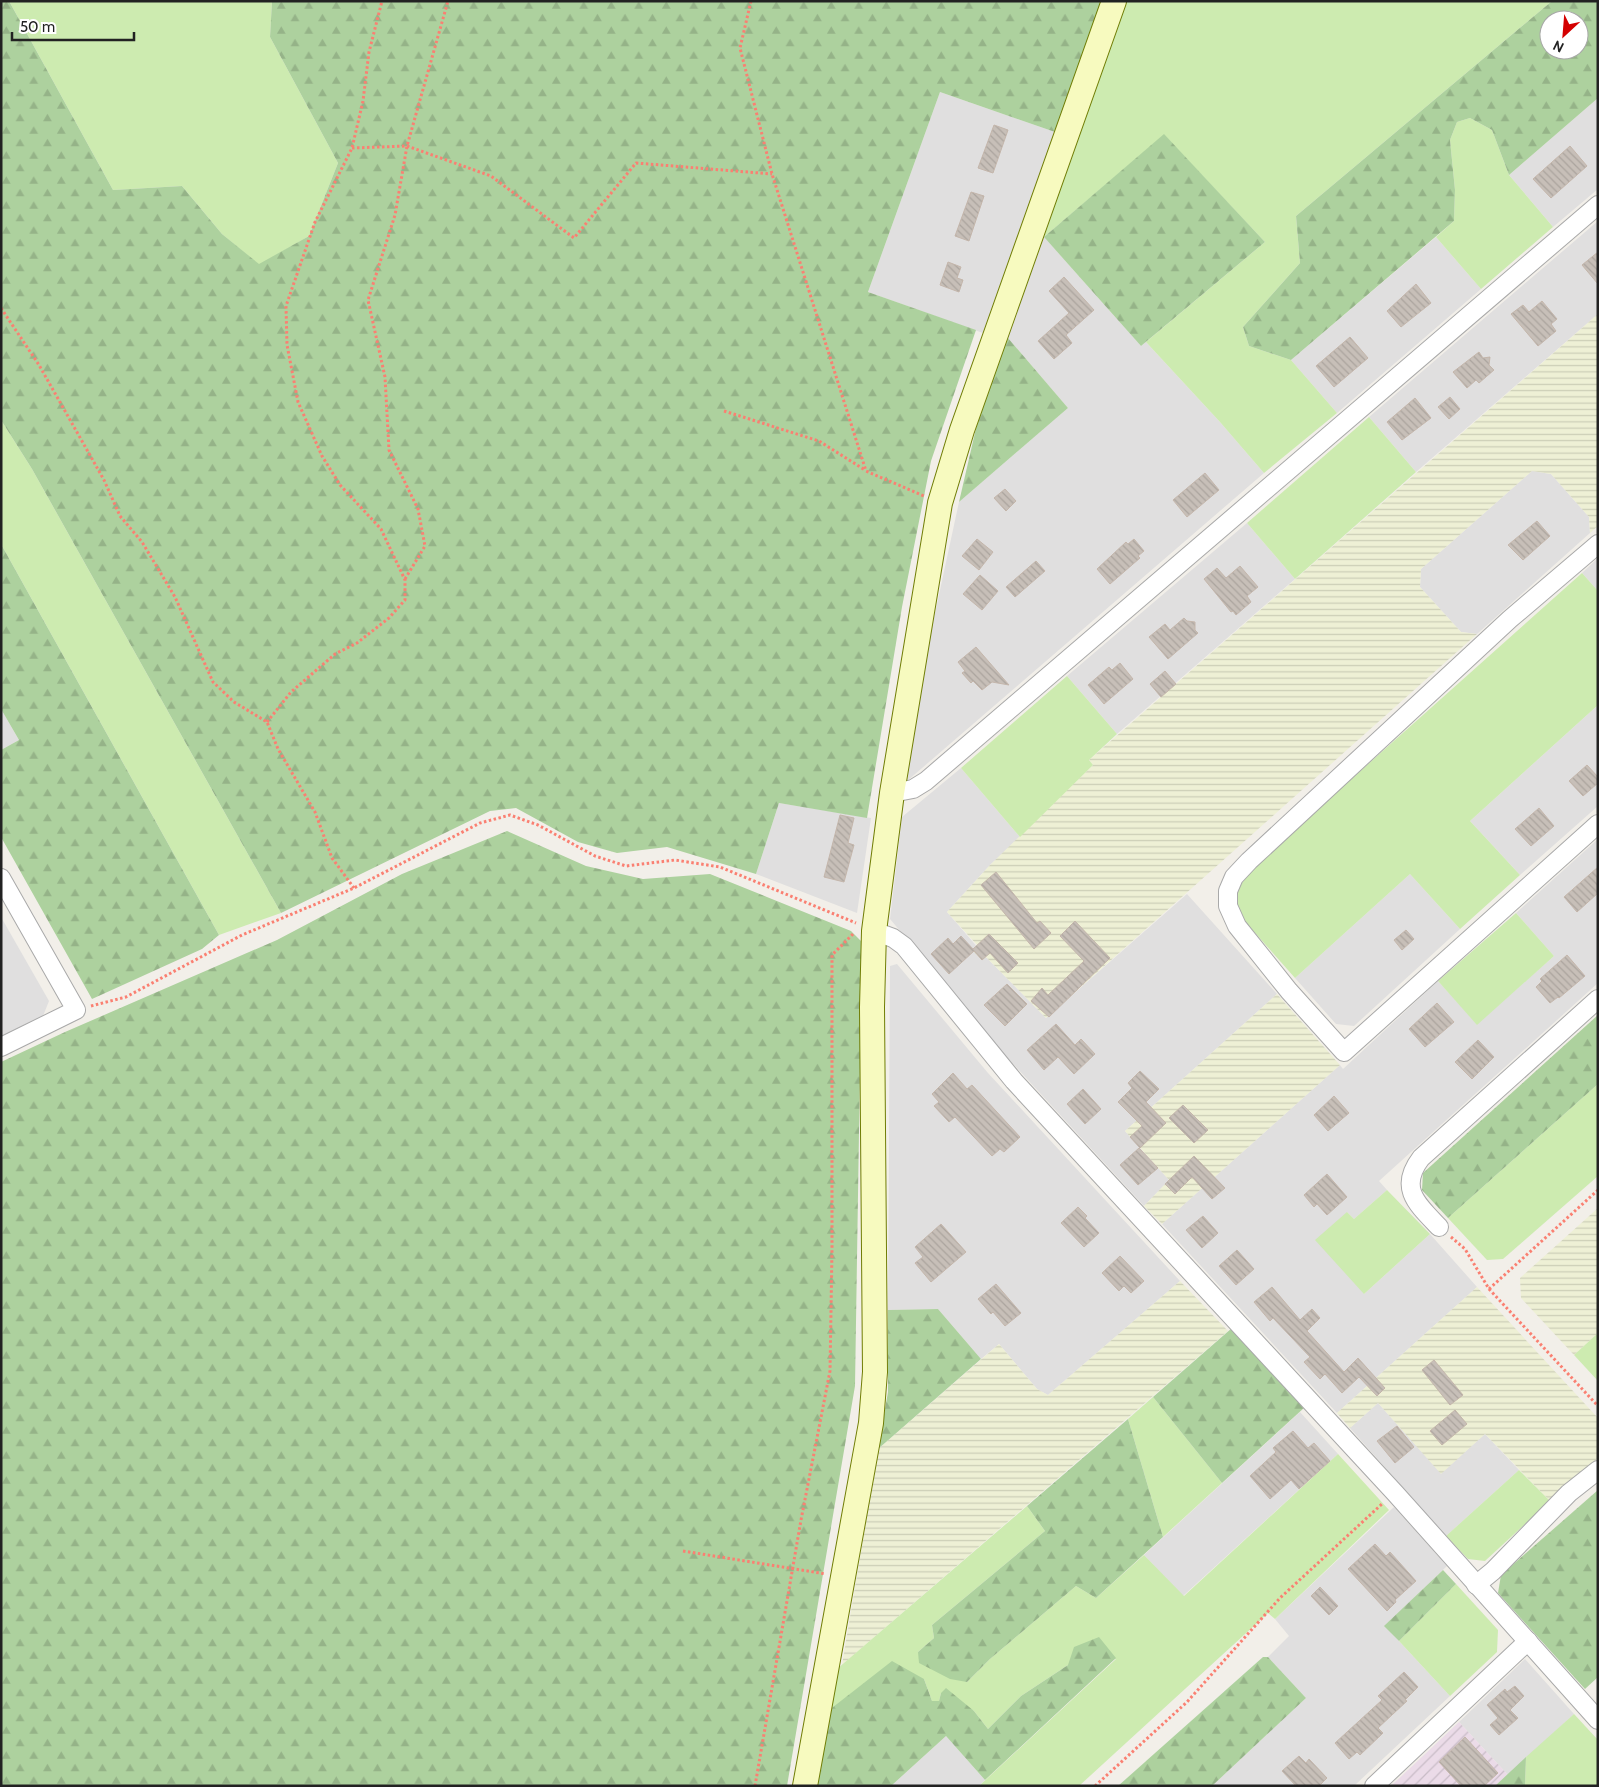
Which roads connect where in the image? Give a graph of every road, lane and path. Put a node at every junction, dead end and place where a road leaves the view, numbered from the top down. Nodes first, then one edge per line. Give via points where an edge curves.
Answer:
1 (382, 1) edge
2 (448, 1) edge
3 (751, 1) edge
4 (1114, 1) edge
5 (407, 146) junction
6 (352, 148) junction
7 (772, 174) junction
8 (1598, 205) edge
9 (1, 308) edge
10 (724, 411) dead end
11 (866, 470) junction
12 (940, 503) junction
13 (1598, 544) edge
14 (405, 580) junction
15 (267, 722) junction
16 (892, 793) junction
17 (1598, 824) edge
18 (1, 878) edge
19 (354, 888) junction
20 (865, 931) junction
21 (1598, 999) edge
22 (76, 1010) junction
23 (1, 1047) edge
24 (1598, 1190) edge
25 (1439, 1227) joint
26 (1488, 1289) junction
27 (1598, 1406) edge
28 (1598, 1470) edge
29 (1395, 1493) junction
30 (683, 1551) dead end
31 (793, 1569) junction
32 (832, 1575) dead end
33 (1476, 1585) junction
34 (1528, 1641) junction
35 (1598, 1720) edge
36 (755, 1786) edge
37 (805, 1786) edge
38 (1095, 1786) edge
39 (1374, 1786) edge

1 - 6 path via 369,52
2 - 5 path
3 - 7 path via 740,48
4 - 12 street via 962,430
5 - 6 path
5 - 7 path via 491,176 574,238 636,163
5 - 14 path via 395,215 368,300 385,377 389,450 418,509 425,546
6 - 14 path via 315,222 286,306 287,345 298,402 322,456 340,485 381,530
7 - 11 path
8 - 16 street via 926,782 913,789
9 - 15 path via 44,373 104,480 120,516 142,542 175,596 213,682 234,702
10 - 11 path via 819,441
11 - 12 path
12 - 16 street
13 - 17 street via 1510,619 1249,861 1234,877 1228,891 1228,906 1237,926 1344,1052
14 - 15 path via 405,600 389,618 357,644 335,654 291,692
15 - 19 path via 278,749 315,812 332,858
16 - 20 street
18 - 22 street
19 - 20 path via 480,823 510,814 538,825 595,856 626,866 675,860 720,866
19 - 22 path via 242,935 126,997
20 - 29 street via 893,938 904,946 1014,1081
20 - 31 path via 832,955 830,1371
20 - 37 street via 872,1007 874,1372 871,1423
21 - 25 street via 1416,1165 1410,1183 1413,1195
22 - 23 street
24 - 26 path
25 - 26 path via 1464,1249
26 - 27 path
28 - 33 street via 1569,1493
29 - 33 street
29 - 38 path via 1280,1598 1186,1702
30 - 31 path
31 - 32 path
31 - 36 path
33 - 34 street
34 - 35 street
34 - 39 street

